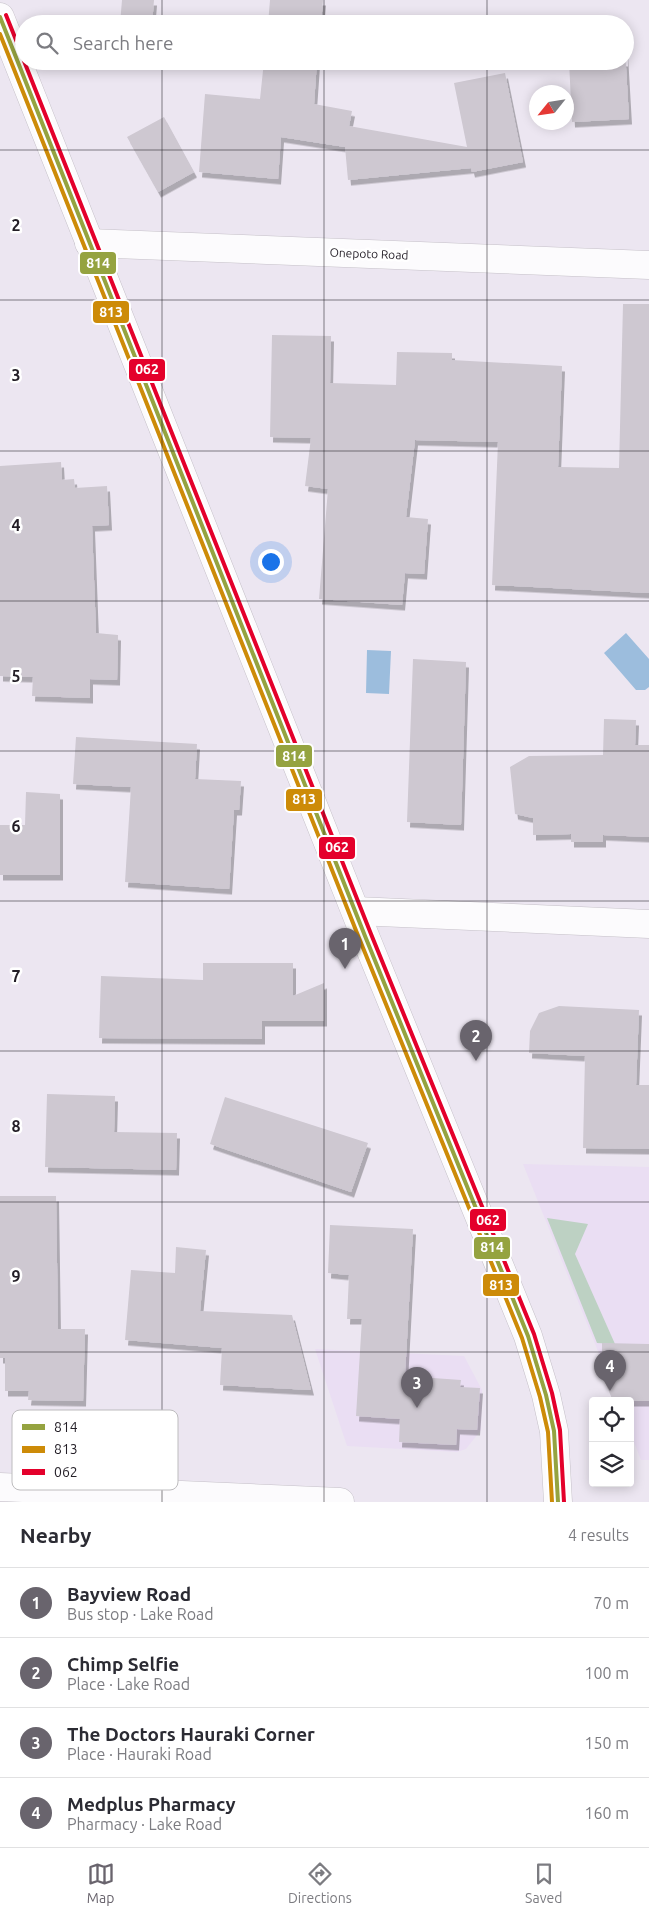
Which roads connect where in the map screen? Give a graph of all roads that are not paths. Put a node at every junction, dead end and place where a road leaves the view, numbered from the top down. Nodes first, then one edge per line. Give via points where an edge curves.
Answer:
1 (0, 17) edge
2 (15, 55) edge
3 (21, 70) edge
4 (89, 243) junction
5 (649, 265) edge
6 (356, 911) junction
7 (649, 924) edge
8 (68, 1490) edge
9 (340, 1502) edge
10 (558, 1502) edge

1 - 2 main road
3 - 4 main road
4 - 5 main road, Onepoto Road
4 - 6 main road
6 - 7 main road
6 - 10 main road via 528,1336 554,1431
8 - 9 main road

